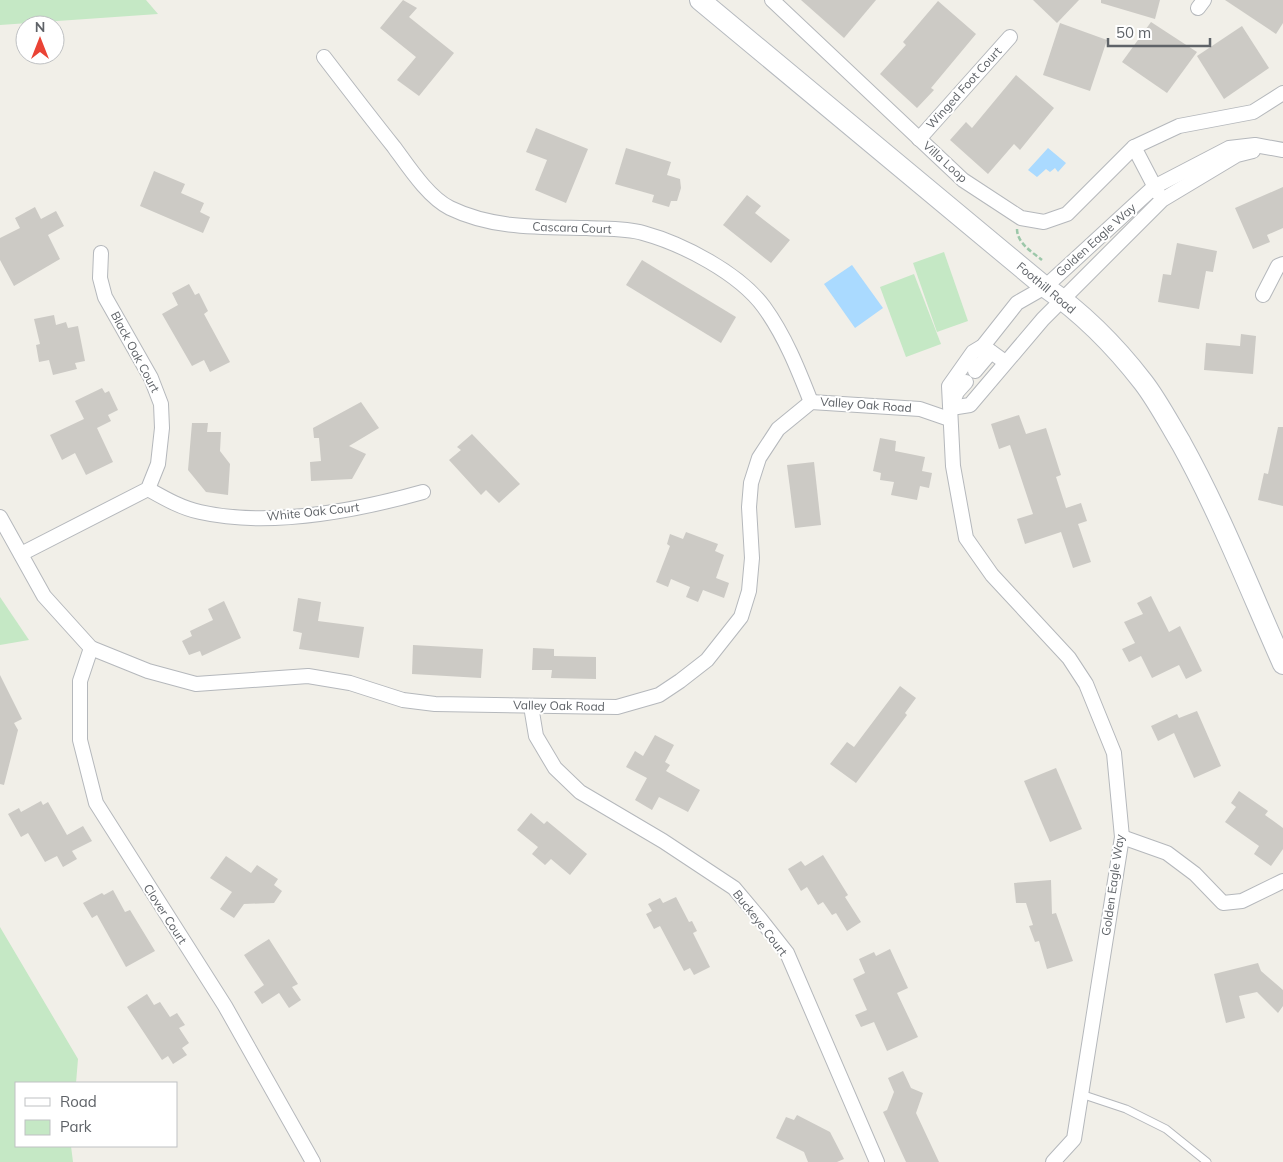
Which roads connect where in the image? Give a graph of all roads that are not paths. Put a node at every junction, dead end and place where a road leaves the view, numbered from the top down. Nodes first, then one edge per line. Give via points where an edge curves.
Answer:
1 (700, 0) edge
2 (772, 0) edge
3 (1010, 37) dead end
4 (324, 57) dead end
5 (1283, 93) edge
6 (919, 139) junction
7 (1268, 146) junction
8 (1134, 147) junction
9 (1283, 150) edge
10 (1154, 187) junction
11 (1162, 200) junction
12 (101, 253) dead end
13 (1283, 264) edge
14 (1044, 287) junction
15 (1262, 295) dead end
16 (1062, 299) junction
17 (987, 349) junction
18 (1005, 362) junction
19 (811, 402) junction
20 (950, 414) junction
21 (148, 489) junction
22 (422, 492) dead end
23 (0, 517) edge
24 (21, 554) junction
25 (91, 648) junction
26 (1283, 664) edge
27 (531, 706) junction
28 (1122, 836) junction
29 (1283, 881) edge
30 (1081, 1094) junction
31 (313, 1162) edge
32 (877, 1162) edge
33 (1053, 1162) edge
34 (1207, 1162) edge

1 - 14 main road, Foothill Road
2 - 6 street, Villa Loop
3 - 6 street, Winged Foot Court
4 - 19 street, Cascara Court via 422,183 448,207 494,223 642,232 708,260 763,306 790,349
5 - 8 street, Villa Loop via 1253,112 1178,126
6 - 8 street, Villa Loop via 963,180 1018,216 1044,222 1066,214
7 - 9 street, Golden Eagle Way
7 - 10 street, Golden Eagle Way via 1229,148
7 - 11 street, Golden Eagle Way via 1237,156
8 - 10 street
10 - 11 street
10 - 14 street, Golden Eagle Way
11 - 16 street, Golden Eagle Way
12 - 21 street, Black Oak Court via 100,278 105,296 151,378 161,404 158,464
13 - 15 street via 1278,266
14 - 16 main road, Foothill Road
14 - 17 street, Golden Eagle Way via 1017,303
16 - 18 street, Golden Eagle Way
16 - 26 main road, Foothill Road via 1144,383 1172,428 1199,475
17 - 18 street
17 - 20 street, Golden Eagle Way via 957,392
17 - 20 street, Golden Eagle Way via 973,352 949,386
18 - 20 street, Golden Eagle Way via 970,405
19 - 20 street, Valley Oak Road
19 - 27 street, Valley Oak Road via 778,429 759,458 749,507 752,558 749,591 741,618 708,660 659,695 616,707
20 - 28 street, Golden Eagle Way via 953,466 966,538 992,575 1069,658 1086,684 1114,753
21 - 22 street, White Oak Court via 198,512 230,517 285,517 375,505
21 - 24 street
23 - 24 street, Valley Oak Road
24 - 25 street, Valley Oak Road via 44,596
25 - 27 street, Valley Oak Road via 148,671 196,684 308,676 350,682 403,700
25 - 31 street, Clover Court via 80,681 80,740 96,803 225,1006
27 - 32 street, Buckeye Court via 536,736 554,768 580,792 734,888 787,953
28 - 29 street via 1167,853 1195,874 1223,903 1242,901
28 - 30 street, Golden Eagle Way
30 - 33 street, Golden Eagle Way via 1074,1139
30 - 34 lane via 1126,1109 1166,1129

